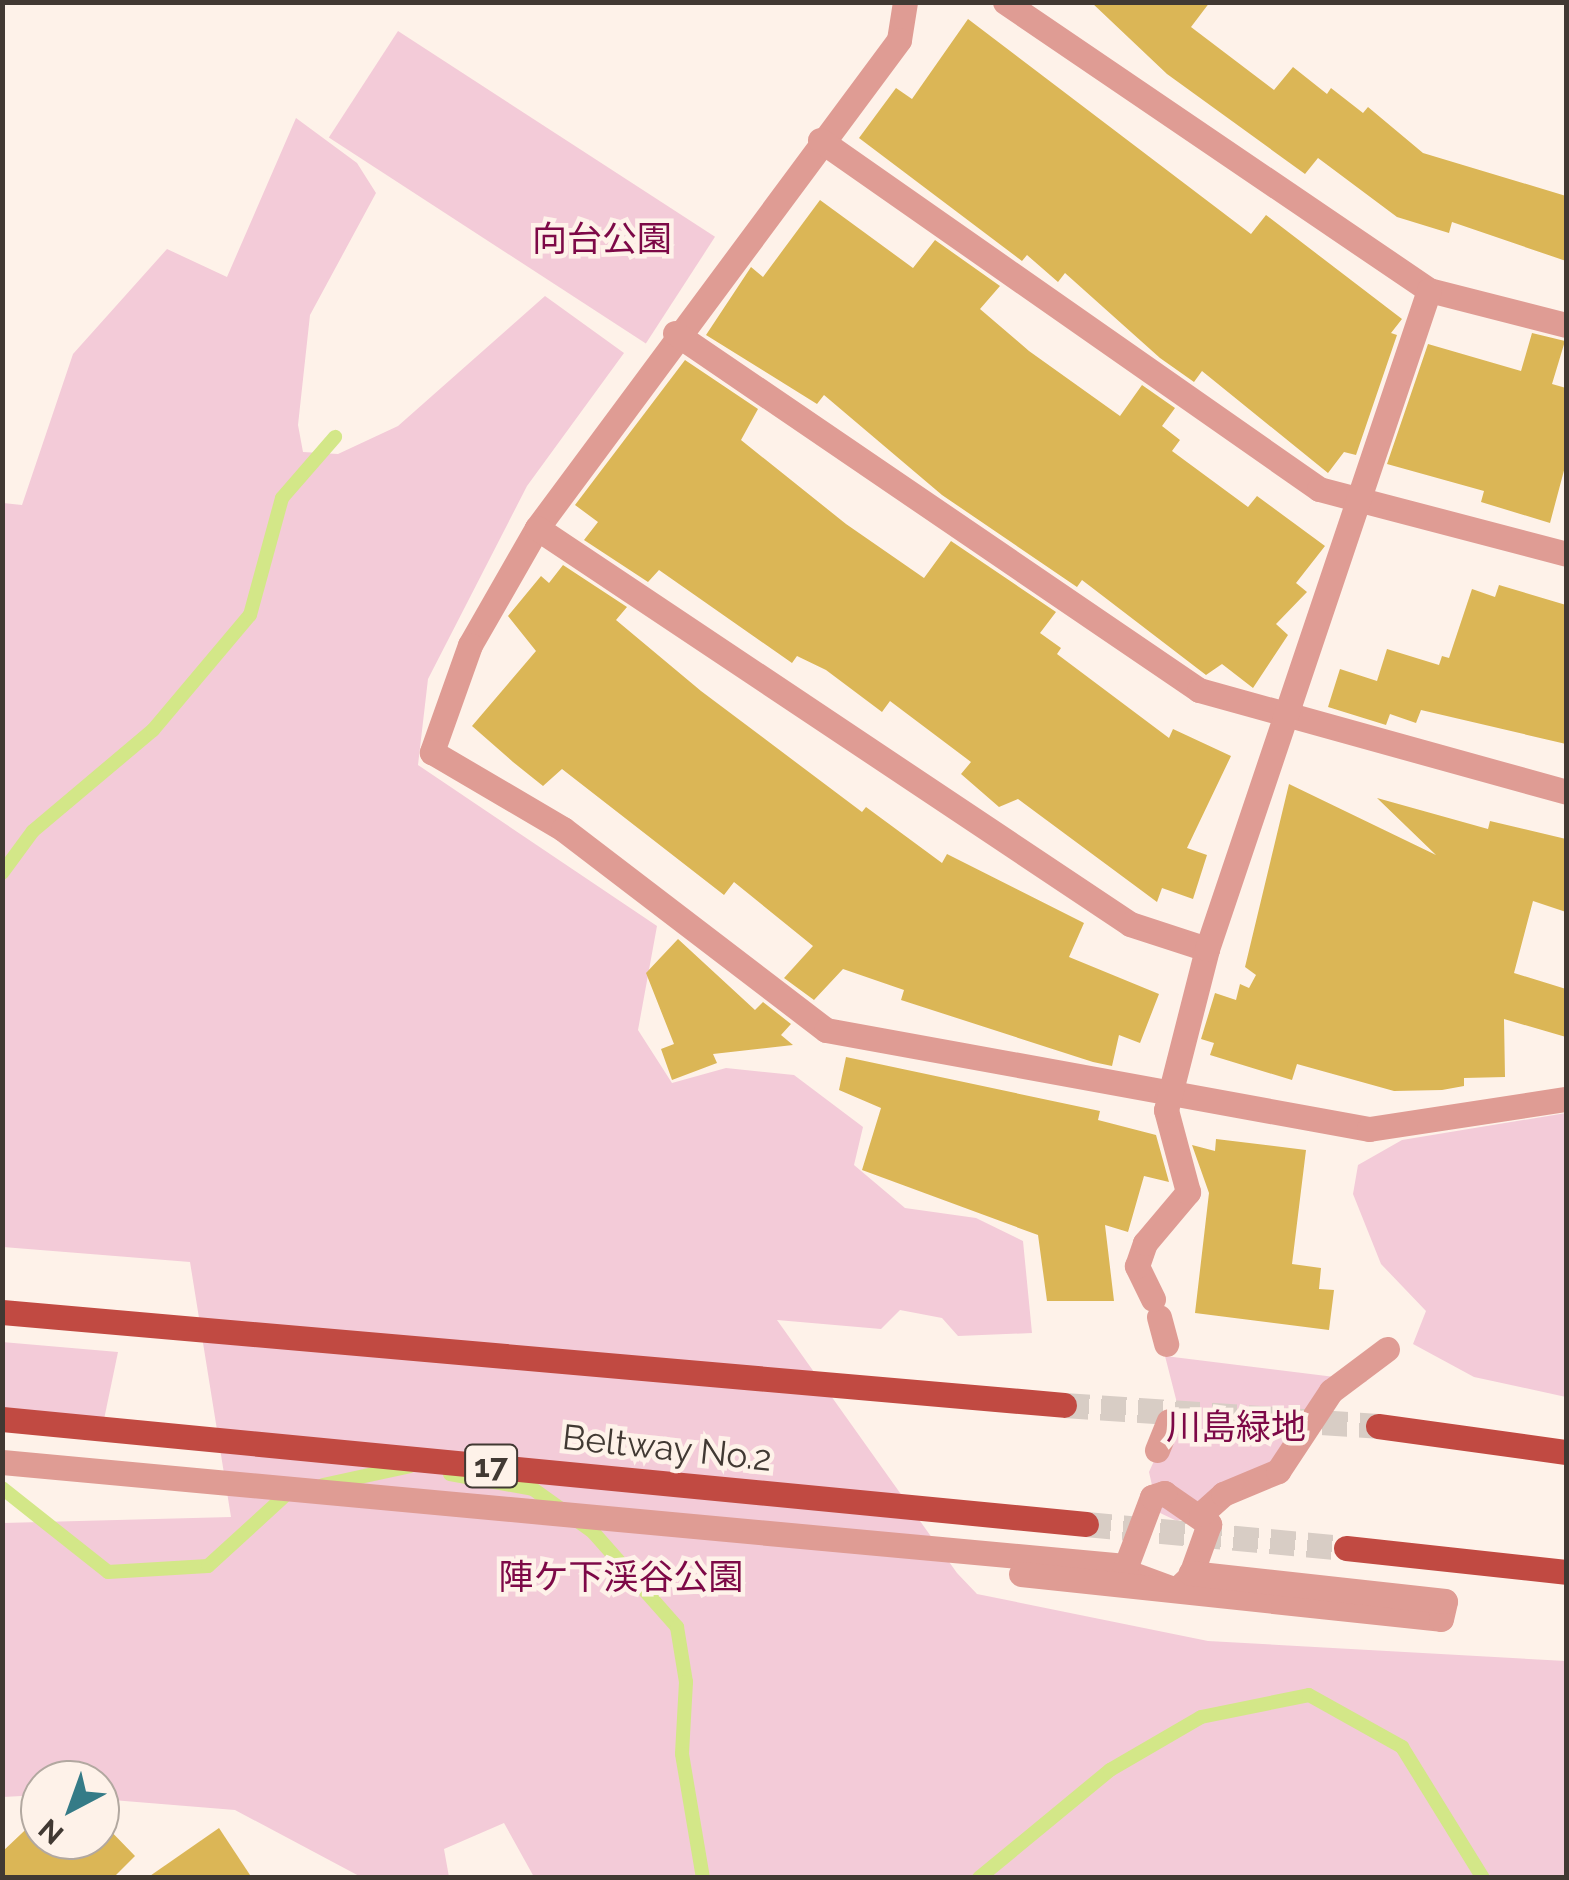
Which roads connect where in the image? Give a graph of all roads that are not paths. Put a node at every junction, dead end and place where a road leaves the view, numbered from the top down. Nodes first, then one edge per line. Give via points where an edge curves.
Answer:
1 (905, 2) edge
2 (1005, 2) edge
3 (820, 140) junction
4 (1430, 290) junction
5 (1566, 325) edge
6 (675, 332) junction
7 (1362, 500) junction
8 (537, 528) junction
9 (1566, 554) edge
10 (1289, 717) junction
11 (1566, 792) edge
12 (1207, 949) junction
13 (1170, 1088) junction
14 (1566, 1099) edge
15 (2, 1312) edge
16 (1166, 1344) dead end
17 (1386, 1348) dead end
18 (1064, 1405) tunnel mouth
19 (2, 1418) edge
20 (1170, 1421) dead end
21 (1378, 1426) tunnel mouth
22 (1158, 1450) dead end
23 (1566, 1452) edge
24 (2, 1462) edge
25 (1202, 1514) junction
26 (1086, 1524) tunnel mouth
27 (1346, 1548) tunnel mouth
28 (989, 1554) junction
29 (1125, 1566) junction
30 (1566, 1572) edge
31 (1191, 1573) junction

1 - 3 street via 899,40
2 - 4 street
3 - 6 street
3 - 7 street via 1318,489
4 - 5 street
4 - 7 street
6 - 8 street
6 - 10 street via 1199,690
7 - 9 street
7 - 10 street
8 - 12 street via 1130,924
8 - 13 street via 470,646 432,752 563,829 826,1030
10 - 11 street
10 - 12 street
12 - 13 street
13 - 14 street via 1369,1129
13 - 16 street via 1166,1110 1188,1192 1146,1243 1137,1266
15 - 18 main road
17 - 25 street via 1331,1391 1278,1471 1224,1494
19 - 26 main road, Beltway No.2 / 17
20 - 22 street
21 - 23 main road
24 - 28 street
25 - 29 street via 1164,1493 1152,1497
25 - 31 street via 1209,1524
27 - 30 main road
28 - 29 street
28 - 31 street via 1000,1571 1192,1598 1441,1620 1444,1601
29 - 31 street via 1154,1588 1176,1590

